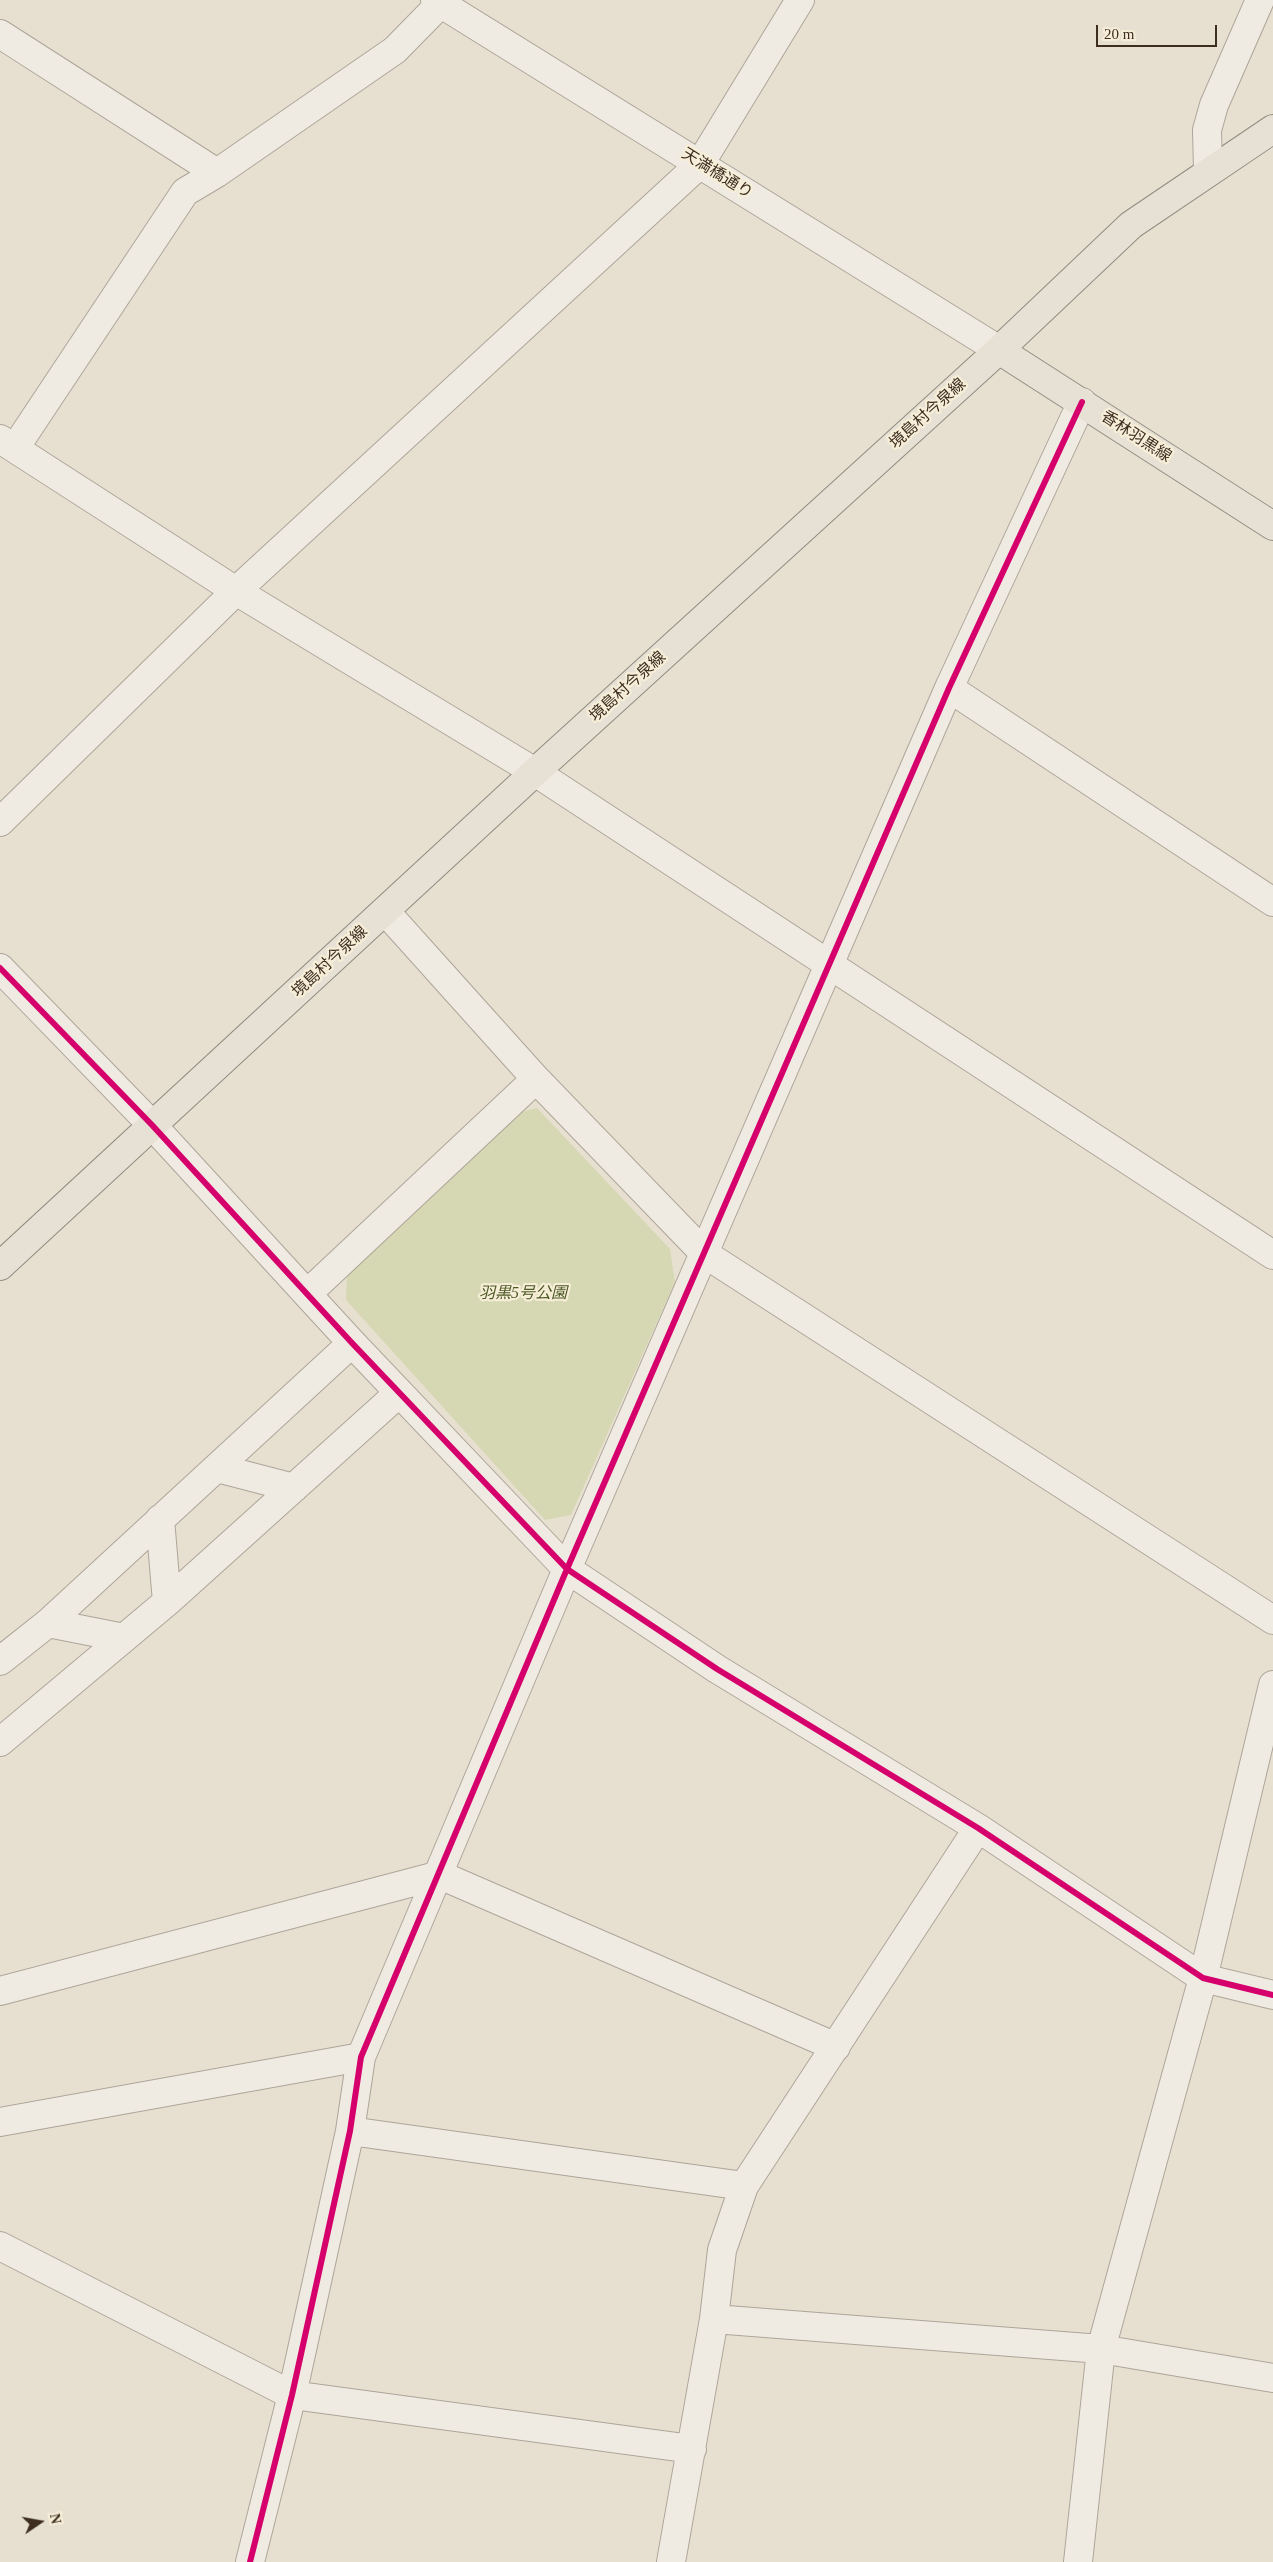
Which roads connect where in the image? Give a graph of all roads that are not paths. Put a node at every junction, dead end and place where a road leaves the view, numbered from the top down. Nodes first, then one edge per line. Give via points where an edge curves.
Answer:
1 (800, 0) edge
2 (1260, 0) edge
3 (440, 1) edge
4 (0, 34) edge
5 (1273, 129) edge
6 (700, 164) junction
7 (1208, 171) junction
8 (217, 173) junction
9 (999, 350) junction
10 (1082, 402) junction
11 (7, 443) edge
12 (1273, 526) edge
13 (236, 591) junction
14 (949, 688) junction
15 (535, 772) junction
16 (0, 822) edge
17 (1273, 902) edge
18 (385, 912) junction
19 (830, 965) junction
20 (0, 968) edge
21 (536, 1079) junction
22 (152, 1125) junction
23 (705, 1254) junction
24 (1273, 1255) edge
25 (0, 1266) edge
26 (308, 1293) junction
27 (352, 1343) junction
28 (399, 1393) junction
29 (217, 1468) junction
30 (294, 1488) junction
31 (160, 1519) junction
32 (567, 1569) junction
33 (167, 1602) junction
34 (1273, 1620) edge
35 (48, 1623) junction
36 (124, 1638) junction
37 (0, 1661) edge
38 (1273, 1686) edge
39 (0, 1742) edge
40 (978, 1828) junction
41 (440, 1875) junction
42 (1203, 1978) junction
43 (0, 1991) edge
44 (1273, 1995) edge
45 (836, 2047) junction
46 (362, 2057) junction
47 (0, 2122) edge
48 (350, 2131) junction
49 (744, 2186) junction
50 (0, 2246) edge
51 (714, 2319) junction
52 (1101, 2348) junction
53 (1273, 2378) edge
54 (292, 2395) junction
55 (692, 2450) junction
56 (250, 2562) edge
57 (671, 2562) edge
58 (1078, 2562) edge

1 - 6 street
2 - 7 street via 1214,105 1207,130
3 - 6 street, 天満橋通り
3 - 8 street via 394,50
4 - 8 street
5 - 7 main road, 境島村今泉線
6 - 9 street, 天満橋通り
6 - 13 street
7 - 9 main road, 境島村今泉線 via 1131,225
8 - 11 street via 185,192
9 - 10 main road, 香林羽黒線
9 - 15 main road, 境島村今泉線
10 - 12 main road, 香林羽黒線
10 - 14 street
11 - 13 street
13 - 15 street
13 - 16 street
14 - 17 street
14 - 19 street
15 - 18 main road, 境島村今泉線
15 - 19 street
18 - 21 street
18 - 22 main road, 境島村今泉線
19 - 23 street
19 - 24 street
20 - 22 street
21 - 23 street
21 - 26 street
22 - 25 main road, 境島村今泉線
22 - 26 street
23 - 32 street
23 - 34 street
26 - 27 street
27 - 28 street
27 - 29 street
28 - 30 street
28 - 32 street
29 - 30 street
29 - 31 street
30 - 33 street
31 - 33 street
31 - 35 street
32 - 40 street via 716,1669
32 - 41 street
33 - 36 street
35 - 36 street
35 - 37 street
36 - 39 street
38 - 42 street
40 - 42 street
40 - 45 street
41 - 43 street
41 - 45 street
41 - 46 street
42 - 44 street
42 - 52 street
45 - 49 street
46 - 47 street
46 - 48 street
48 - 49 street
48 - 54 street
49 - 51 street via 722,2250
50 - 54 street
51 - 52 street
51 - 55 street
52 - 53 street
52 - 58 street
54 - 55 street
54 - 56 street
55 - 57 street

